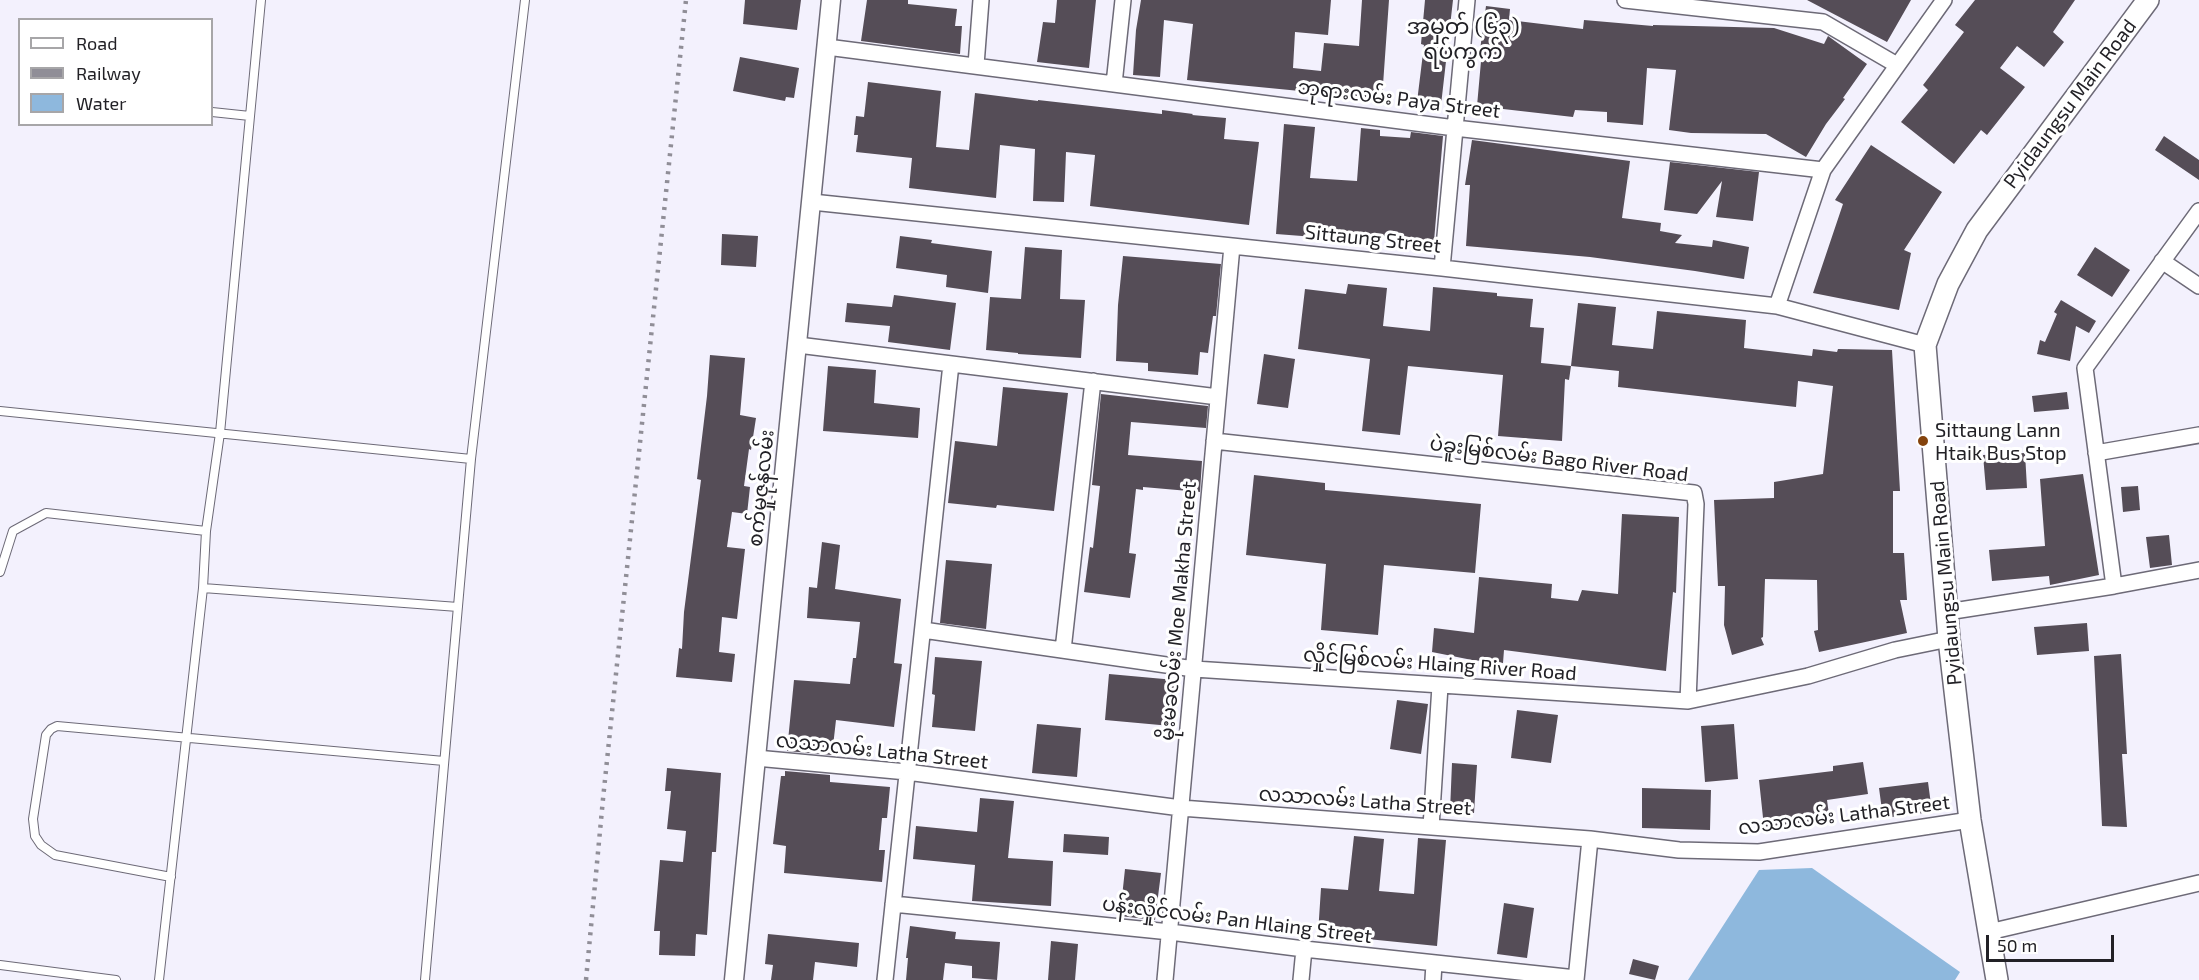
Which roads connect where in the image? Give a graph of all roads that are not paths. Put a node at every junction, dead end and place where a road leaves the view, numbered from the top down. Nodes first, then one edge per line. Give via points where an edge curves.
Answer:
1 (261, 0) edge
2 (525, 0) edge
3 (831, 0) edge
4 (981, 0) edge
5 (1124, 0) edge
6 (1467, 0) edge
7 (1625, 0) edge
8 (1944, 0) edge
9 (2148, 0) edge
10 (1740, 6) edge
11 (827, 47) junction
12 (976, 65) junction
13 (1897, 65) junction
14 (1114, 84) junction
15 (213, 112) edge
16 (250, 116) junction
17 (1455, 128) junction
18 (1823, 170) junction
19 (812, 202) junction
20 (2199, 211) edge
21 (1232, 246) junction
22 (2162, 261) junction
23 (1442, 268) junction
24 (2199, 286) edge
25 (1777, 306) junction
26 (798, 345) junction
27 (1925, 345) junction
28 (951, 364) junction
29 (1093, 381) junction
30 (1218, 397) junction
31 (0, 411) edge
32 (220, 433) junction
33 (2199, 435) edge
34 (1214, 441) junction
35 (2096, 453) junction
36 (471, 459) junction
37 (206, 531) junction
38 (2199, 570) edge
39 (0, 573) edge
40 (2114, 586) junction
41 (203, 588) junction
42 (458, 607) junction
43 (1947, 612) junction
44 (923, 630) junction
45 (1949, 639) junction
46 (1063, 650) junction
47 (1194, 669) junction
48 (1440, 686) junction
49 (1688, 701) junction
50 (186, 739) junction
51 (756, 758) junction
52 (444, 761) junction
53 (907, 772) junction
54 (1181, 808) junction
55 (1970, 820) junction
56 (1431, 827) junction
57 (1590, 839) junction
58 (171, 877) junction
59 (2199, 883) edge
60 (893, 904) junction
61 (1170, 932) junction
62 (1989, 932) junction
63 (1305, 949) junction
64 (1434, 963) junction
65 (0, 966) edge
66 (1576, 979) edge
67 (116, 980) edge
68 (159, 980) edge
69 (425, 980) edge
70 (734, 980) edge
71 (885, 980) edge
72 (1165, 980) edge
73 (1301, 980) edge
74 (1433, 980) edge
75 (1997, 980) edge

1 - 16 lane
2 - 36 lane
3 - 11 street, စက်မှုဇုန်လမ်း
4 - 12 street
5 - 14 street
6 - 17 street
7 - 10 street
8 - 13 street
9 - 27 main road, Pyidaungsu Main Road via 1977,230 1948,284
10 - 13 street via 1823,22
11 - 12 street, ဘုရားလမ်း Paya Street
11 - 19 street, စက်မှုဇုန်လမ်း
12 - 14 street, ဘုရားလမ်း Paya Street
13 - 18 street
14 - 17 street, ဘုရားလမ်း Paya Street
15 - 16 lane
16 - 32 lane
17 - 18 street, ဘုရားလမ်း Paya Street
17 - 23 street
18 - 25 street
19 - 21 street, Sittaung Street
19 - 26 street, စက်မှုဇုန်လမ်း
20 - 22 street
21 - 23 street, Sittaung Street
21 - 30 street, မိုးမခလမ်း Moe Makha Street
22 - 24 street
22 - 35 street via 2085,368
23 - 25 street, Sittaung Street
25 - 27 street, Sittaung Street
26 - 28 street
26 - 51 street, စက်မှုဇုန်လမ်း
27 - 43 main road, Pyidaungsu Main Road
28 - 29 street
28 - 44 street
29 - 30 street
29 - 46 street
30 - 34 street, မိုးမခလမ်း Moe Makha Street
31 - 32 lane
32 - 36 lane
32 - 37 lane
33 - 35 street
34 - 47 street, မိုးမခလမ်း Moe Makha Street
34 - 49 street, ပဲခူးမြစ်လမ်း Bago River Road via 1694,494
35 - 40 street
36 - 42 lane
37 - 39 lane via 46,513 13,531
37 - 41 lane
38 - 40 street
40 - 43 street
41 - 42 lane
41 - 50 lane
42 - 52 lane
43 - 45 main road, Pyidaungsu Main Road
44 - 46 street, လှိုင်မြစ်လမ်း Hlaing River Road
44 - 53 street
45 - 49 street, လှိုင်မြစ်လမ်း Hlaing River Road via 1895,650 1808,676
45 - 55 main road, Pyidaungsu Main Road
46 - 47 street, လှိုင်မြစ်လမ်း Hlaing River Road
47 - 48 street, လှိုင်မြစ်လမ်း Hlaing River Road
47 - 54 street, မိုးမခလမ်း Moe Makha Street
48 - 49 street, လှိုင်မြစ်လမ်း Hlaing River Road
48 - 56 street
50 - 52 lane
50 - 58 lane
50 - 58 lane via 57,726 51,729 46,735 33,819 35,836 55,855
51 - 53 street, လသာလမ်း Latha Street
51 - 70 street, စက်မှုဇုန်လမ်း
52 - 69 lane
53 - 54 street, လသာလမ်း Latha Street
53 - 60 street
54 - 56 street, လသာလမ်း Latha Street
54 - 61 street, မိုးမခလမ်း Moe Makha Street
55 - 57 street, လသာလမ်း Latha Street via 1759,852 1680,850
55 - 62 main road, Pyidaungsu Main Road
56 - 57 street, လသာလမ်း Latha Street
57 - 66 street
58 - 68 lane
59 - 62 street
60 - 61 street, ပန်းလှိုင်လမ်း Pan Hlaing Street
60 - 71 street
61 - 63 street, ပန်းလှိုင်လမ်း Pan Hlaing Street
61 - 72 street, မိုးမခလမ်း Moe Makha Street
62 - 75 main road, Pyidaungsu Main Road
63 - 64 street, ပန်းလှိုင်လမ်း Pan Hlaing Street
63 - 73 street
64 - 66 street, ပန်းလှိုင်လမ်း Pan Hlaing Street
64 - 74 street
65 - 67 lane

